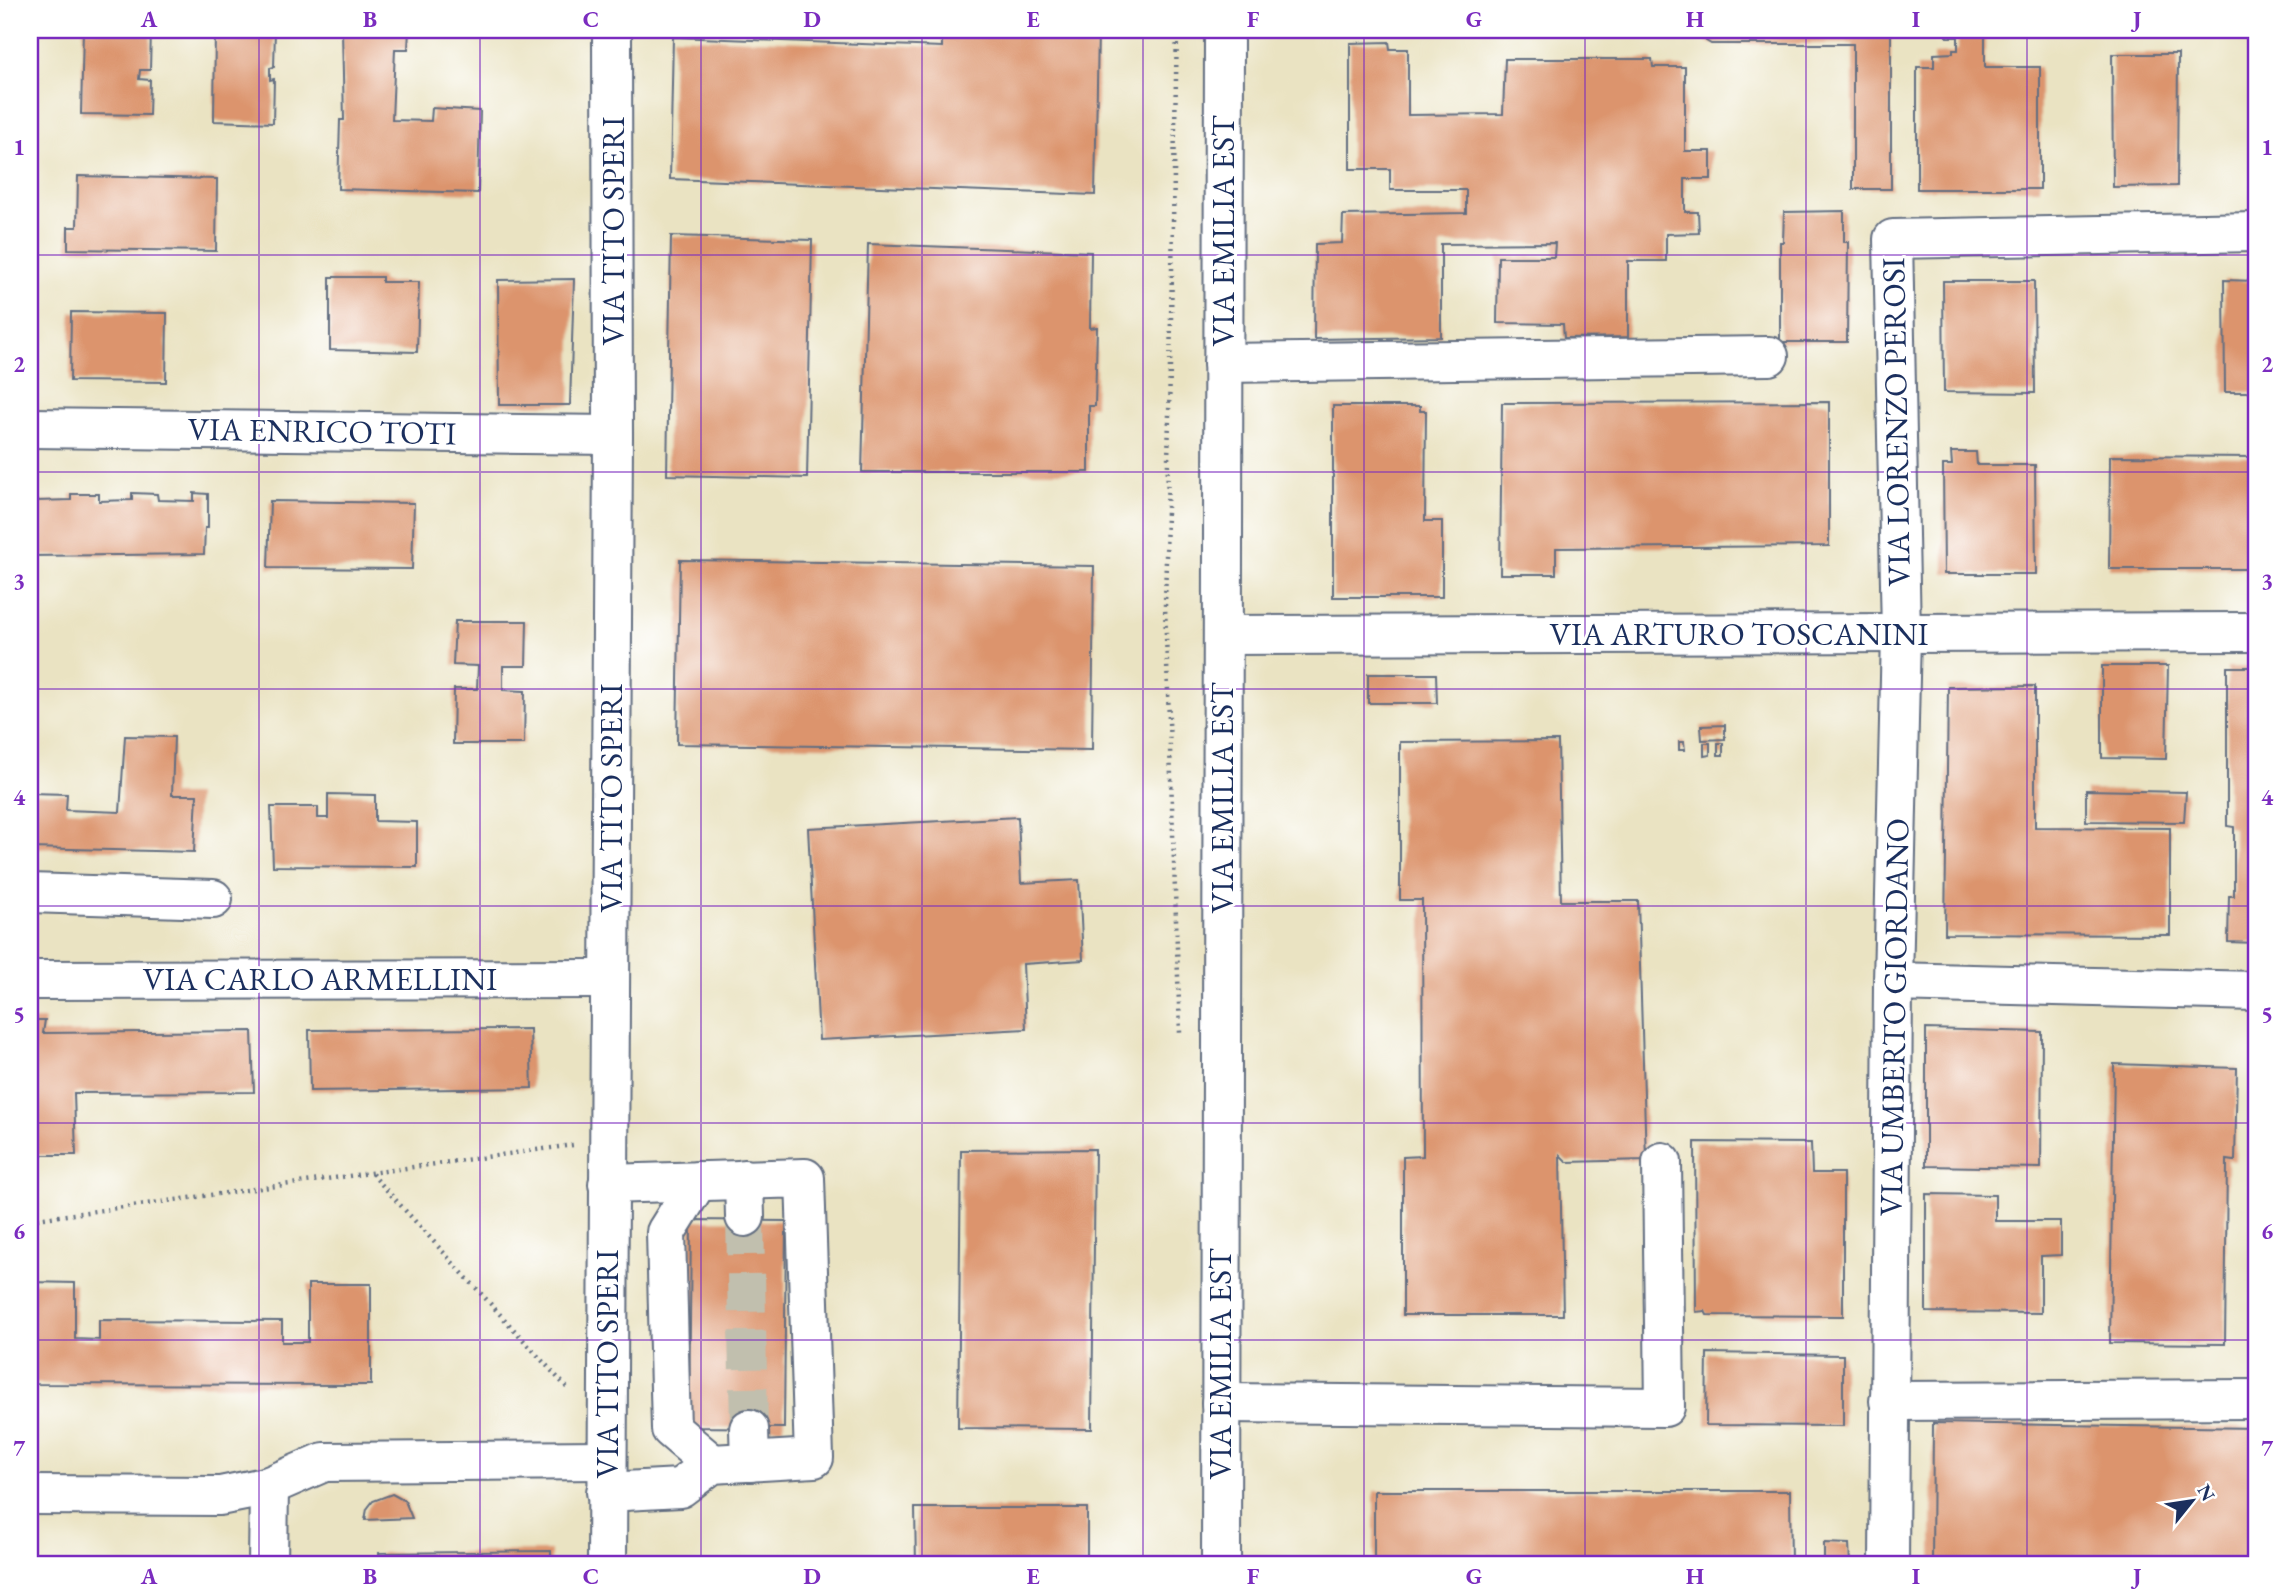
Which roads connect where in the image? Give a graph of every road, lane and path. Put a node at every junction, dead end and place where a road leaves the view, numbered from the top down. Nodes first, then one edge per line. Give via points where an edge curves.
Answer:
1 (612, 30) edge
2 (1177, 30) edge
3 (1224, 30) edge
4 (2256, 232) edge
5 (1769, 356) dead end
6 (1223, 363) junction
7 (30, 429) edge
8 (613, 435) junction
9 (2256, 632) edge
10 (1901, 634) junction
11 (1223, 635) junction
12 (30, 893) edge
13 (213, 899) dead end
14 (609, 979) junction
15 (30, 980) edge
16 (1893, 982) junction
17 (2256, 992) edge
18 (1180, 1035) dead end
19 (608, 1140) junction
20 (1662, 1162) dead end
21 (371, 1173) junction
22 (744, 1179) junction
23 (698, 1181) junction
24 (608, 1184) junction
25 (745, 1217) tunnel mouth
26 (30, 1220) edge
27 (2256, 1399) edge
28 (1889, 1401) junction
29 (1221, 1403) junction
30 (607, 1462) junction
31 (712, 1464) junction
32 (269, 1486) junction
33 (30, 1494) edge
34 (268, 1565) edge
35 (607, 1565) edge
36 (1221, 1565) edge
37 (1889, 1565) edge

1 - 8 street, VIA TITO SPERI
2 - 18 path via 1165,606
3 - 6 street, VIA EMILIA EST
4 - 10 street, VIA LORENZO PEROSI via 1892,239
5 - 6 street
6 - 11 street, VIA EMILIA EST
7 - 8 street, VIA ENRICO TOTI
8 - 14 street, VIA TITO SPERI
9 - 10 street, VIA ARTURO TOSCANINI
10 - 11 street, VIA ARTURO TOSCANINI
10 - 16 street, VIA UMBERTO GIORDANO
11 - 29 street, VIA EMILIA EST
12 - 13 street
14 - 15 street, VIA CARLO ARMELLINI
14 - 19 street, VIA TITO SPERI
16 - 17 street
16 - 28 street, VIA UMBERTO GIORDANO
19 - 21 path
19 - 24 street, VIA TITO SPERI
20 - 29 street via 1664,1407
21 - 26 path
21 - 30 path
22 - 23 street
22 - 25 street
22 - 31 street via 805,1178 814,1458 749,1445
23 - 24 street
23 - 31 street via 666,1232 671,1429
24 - 30 street, VIA TITO SPERI
27 - 28 street
28 - 37 street, VIA UMBERTO GIORDANO
29 - 36 street, VIA EMILIA EST
30 - 31 street via 680,1488
30 - 32 street via 324,1462
30 - 35 street, VIA TITO SPERI
32 - 33 street via 220,1496
32 - 34 street

